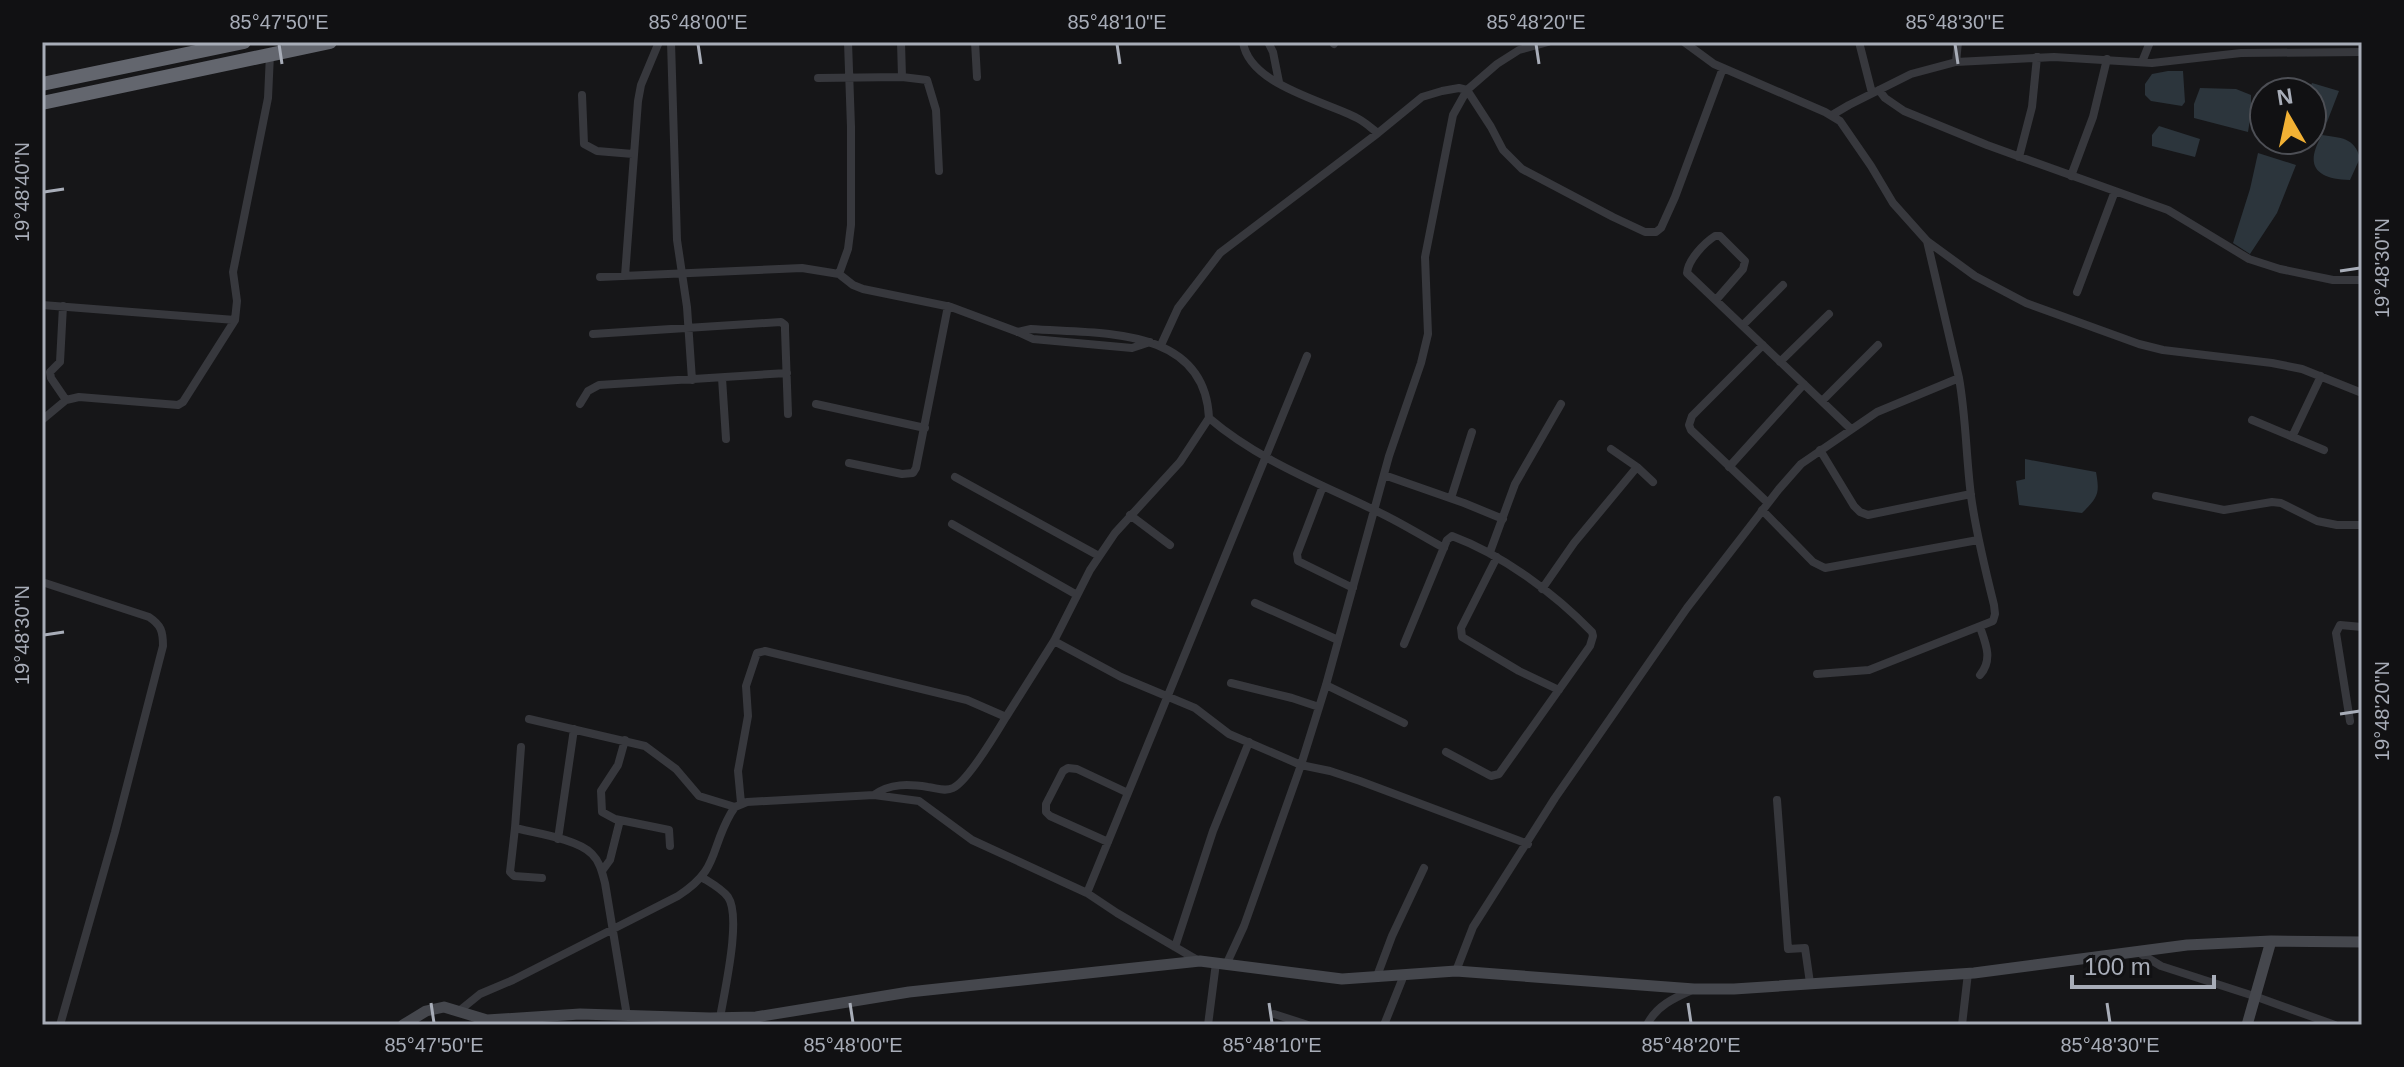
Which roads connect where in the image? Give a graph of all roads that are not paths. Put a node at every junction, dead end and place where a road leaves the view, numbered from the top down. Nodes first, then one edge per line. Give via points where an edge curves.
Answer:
1 (244, 42) edge
2 (330, 42) edge
3 (659, 42) edge
4 (671, 42) edge
5 (848, 42) edge
6 (901, 42) edge
7 (975, 42) edge
8 (1243, 42) edge
9 (1268, 42) edge
10 (1548, 42) edge
11 (1859, 42) edge
12 (1958, 42) edge
13 (2150, 42) edge
14 (1687, 43) edge
15 (2362, 52) edge
16 (270, 54) junction
17 (2037, 57) junction
18 (2107, 59) junction
19 (1956, 62) junction
20 (2142, 62) junction
21 (1723, 68) junction
22 (849, 77) junction
23 (902, 77) junction
24 (977, 77) dead end
25 (818, 78) dead end
26 (1279, 82) junction
27 (42, 84) edge
28 (1467, 90) junction
29 (1875, 91) junction
30 (582, 95) dead end
31 (42, 103) edge
32 (1832, 115) junction
33 (1378, 133) junction
34 (633, 154) junction
35 (2019, 157) junction
36 (939, 171) dead end
37 (2071, 176) junction
38 (2115, 191) junction
39 (1927, 241) junction
40 (681, 273) junction
41 (839, 274) junction
42 (625, 276) junction
43 (600, 277) dead end
44 (2362, 280) edge
45 (1783, 285) dead end
46 (2077, 292) dead end
47 (1716, 300) junction
48 (42, 305) edge
49 (63, 306) junction
50 (948, 306) junction
51 (1829, 314) dead end
52 (235, 320) junction
53 (1743, 325) junction
54 (689, 328) junction
55 (593, 334) dead end
56 (1161, 345) junction
57 (1763, 345) junction
58 (1878, 345) dead end
59 (1307, 356) dead end
60 (1780, 362) junction
61 (787, 373) junction
62 (2321, 376) junction
63 (722, 378) junction
64 (1959, 378) junction
65 (692, 380) junction
66 (1804, 384) junction
67 (2362, 393) edge
68 (66, 400) junction
69 (1822, 401) junction
70 (580, 404) dead end
71 (816, 404) dead end
72 (1561, 404) dead end
73 (788, 414) dead end
74 (1209, 418) junction
75 (42, 420) edge
76 (2252, 420) dead end
77 (925, 428) junction
78 (1851, 429) junction
79 (1472, 432) dead end
80 (2292, 437) junction
81 (726, 439) dead end
82 (1611, 449) dead end
83 (1820, 450) junction
84 (2324, 450) dead end
85 (1265, 457) junction
86 (849, 463) dead end
87 (1637, 467) junction
88 (1729, 467) junction
89 (1384, 475) junction
90 (955, 477) dead end
91 (1653, 482) dead end
92 (1323, 486) junction
93 (1971, 494) junction
94 (2156, 496) dead end
95 (1451, 498) junction
96 (1765, 507) junction
97 (1374, 510) junction
98 (1130, 515) junction
99 (1503, 519) junction
100 (952, 524) dead end
101 (2362, 525) edge
102 (1978, 540) junction
103 (1170, 545) dead end
104 (1444, 548) junction
105 (1494, 554) junction
106 (1099, 556) junction
107 (42, 582) edge
108 (1353, 588) junction
109 (1542, 589) junction
110 (1077, 595) junction
111 (1255, 603) dead end
112 (1980, 627) junction
113 (2362, 627) edge
114 (1338, 640) junction
115 (1054, 641) junction
116 (1404, 644) dead end
117 (1817, 674) dead end
118 (1980, 675) dead end
119 (1231, 683) dead end
120 (1326, 685) junction
121 (1559, 690) junction
122 (1167, 697) junction
123 (1319, 707) junction
124 (1006, 717) junction
125 (529, 719) dead end
126 (2350, 721) dead end
127 (1404, 723) dead end
128 (574, 729) junction
129 (625, 740) junction
130 (1249, 742) junction
131 (521, 747) dead end
132 (1446, 752) dead end
133 (1301, 765) junction
134 (1128, 793) junction
135 (874, 795) junction
136 (1777, 800) dead end
137 (738, 805) junction
138 (620, 820) junction
139 (515, 828) junction
140 (558, 839) junction
141 (1108, 842) junction
142 (1528, 844) junction
143 (670, 846) dead end
144 (1424, 868) dead end
145 (602, 871) junction
146 (542, 878) dead end
147 (703, 878) junction
148 (1087, 893) junction
149 (612, 929) junction
150 (2271, 941) junction
151 (2362, 942) edge
152 (1175, 947) junction
153 (2138, 951) junction
154 (1200, 961) junction
155 (1221, 964) junction
156 (1456, 971) junction
157 (1968, 973) junction
158 (1404, 975) junction
159 (1377, 976) junction
160 (1810, 983) junction
161 (1694, 989) junction
162 (2257, 997) junction
163 (459, 1011) junction
164 (1274, 1014) dead end
165 (627, 1016) junction
166 (713, 1021) edge
167 (499, 1022) edge
168 (60, 1025) edge
169 (403, 1025) edge
170 (1208, 1025) edge
171 (1308, 1025) edge
172 (1384, 1025) edge
173 (1647, 1025) edge
174 (1962, 1025) edge
175 (2247, 1025) edge
176 (2335, 1025) edge

1 - 27 highway
2 - 16 highway
3 - 34 street via 641,85
4 - 40 street
5 - 22 street
6 - 23 street
7 - 24 street
8 - 26 street via 1253,65
9 - 26 street
10 - 28 street via 1519,50
11 - 29 street
12 - 19 street
13 - 20 street
14 - 21 street
15 - 20 street via 2282,51
16 - 31 highway
16 - 52 street via 268,98 233,272
17 - 18 street
17 - 19 street
17 - 35 street
18 - 20 street
18 - 37 street
19 - 29 street
21 - 28 street via 1661,228 1651,233 1522,169 1503,150
21 - 32 street
22 - 23 street
22 - 25 street
22 - 41 street via 851,225
23 - 36 street via 923,78 929,85 936,110
26 - 33 street
28 - 33 street via 1422,97
28 - 89 street via 1453,115 1425,257 1428,334
29 - 32 street
29 - 35 street via 1904,111
30 - 34 street via 584,144 597,151
32 - 39 street via 1846,128 1893,203
33 - 56 street via 1220,253 1178,308
34 - 42 street
35 - 37 street
37 - 38 street
38 - 44 street via 2168,210 2249,259 2333,280
38 - 46 street
39 - 62 street via 1975,276 2026,303 2139,344 2272,363
39 - 64 street
40 - 41 street via 780,267
40 - 42 street
40 - 54 street
41 - 50 street via 863,289
42 - 43 street
45 - 53 street
47 - 47 street via 1745,261 1720,236 1708,241 1687,269
47 - 53 street
48 - 49 street
49 - 52 street
49 - 68 street via 60,362 50,372
50 - 56 street via 1033,339 1132,348 1150,342
50 - 77 street
51 - 60 street
52 - 68 street via 178,405
53 - 57 street
54 - 55 street
54 - 61 street via 781,322
54 - 65 street
56 - 74 street via 1192,369 1208,401
57 - 60 street
57 - 88 street via 1689,420 1691,430
58 - 69 street
59 - 85 street
60 - 66 street
61 - 63 street
61 - 73 street
62 - 67 street
62 - 80 street
63 - 65 street
63 - 81 street
64 - 78 street via 1877,412
64 - 93 street
65 - 70 street via 599,385
66 - 69 street
66 - 88 street
68 - 75 street
69 - 78 street
71 - 77 street
72 - 99 street via 1515,484
74 - 85 street
74 - 98 street via 1180,462
76 - 80 street
77 - 86 street via 913,473
78 - 83 street
79 - 95 street
80 - 84 street
82 - 87 street
83 - 93 street via 1854,506 1868,515
83 - 96 street
85 - 92 street
85 - 122 street
87 - 91 street
87 - 109 street
88 - 96 street
89 - 95 street
89 - 97 street
90 - 106 street
92 - 97 street
92 - 108 street via 1297,557 1301,564
93 - 102 street
94 - 101 street via 2224,510 2281,503 2317,521
95 - 99 street
96 - 102 street via 1813,562 1825,568
96 - 142 street via 1687,608
97 - 104 street
97 - 108 street
98 - 103 street
98 - 106 street
99 - 105 street
100 - 110 street
102 - 112 street via 1995,614
104 - 105 street via 1452,536
104 - 116 street
105 - 109 street
105 - 121 street via 1461,628 1462,637
106 - 110 street
107 - 168 street via 149,617 163,636
108 - 114 street
109 - 121 street via 1593,636
110 - 115 street
111 - 114 street
112 - 117 street via 1869,670
112 - 118 street via 1988,656
113 - 126 street via 2340,625 2336,633
114 - 120 street
115 - 122 street
115 - 124 street
119 - 123 street
120 - 123 street
120 - 127 street
121 - 132 street via 1495,776
122 - 130 street
122 - 134 street
123 - 133 street
124 - 135 street via 956,786 944,790 895,785
124 - 137 street via 967,700 757,653 746,681 748,716
125 - 128 street
128 - 129 street
128 - 140 street
129 - 137 street via 656,752 699,796
129 - 138 street via 618,765 601,791 602,812
130 - 133 street
130 - 152 street
131 - 139 street
133 - 142 street via 1360,781
133 - 155 street via 1244,926
134 - 141 street
134 - 141 street via 1068,768 1046,804 1050,816
135 - 137 street
135 - 148 street via 919,801 972,840
136 - 160 street via 1788,949 1805,948
137 - 147 street
138 - 143 street via 669,830
138 - 145 street
139 - 140 street
139 - 146 street via 510,872
140 - 145 street via 592,853
141 - 148 street
142 - 156 street via 1473,927
144 - 159 street
145 - 149 street
147 - 149 street
147 - 166 street via 728,898 733,912 733,942
148 - 152 street
149 - 163 street via 480,994
149 - 165 street
150 - 151 street
150 - 153 street
150 - 162 street
152 - 154 street
153 - 157 street
153 - 162 street via 2161,966
154 - 155 street
154 - 166 street via 909,992
155 - 159 street via 1342,979
155 - 170 street
156 - 158 street
156 - 161 street
157 - 160 street
157 - 174 street
158 - 159 street
158 - 172 street
160 - 161 street
161 - 173 street via 1667,1002
162 - 175 street
162 - 176 street
163 - 167 street
163 - 169 street via 436,1008
164 - 171 street
165 - 166 street
165 - 167 street via 580,1014

